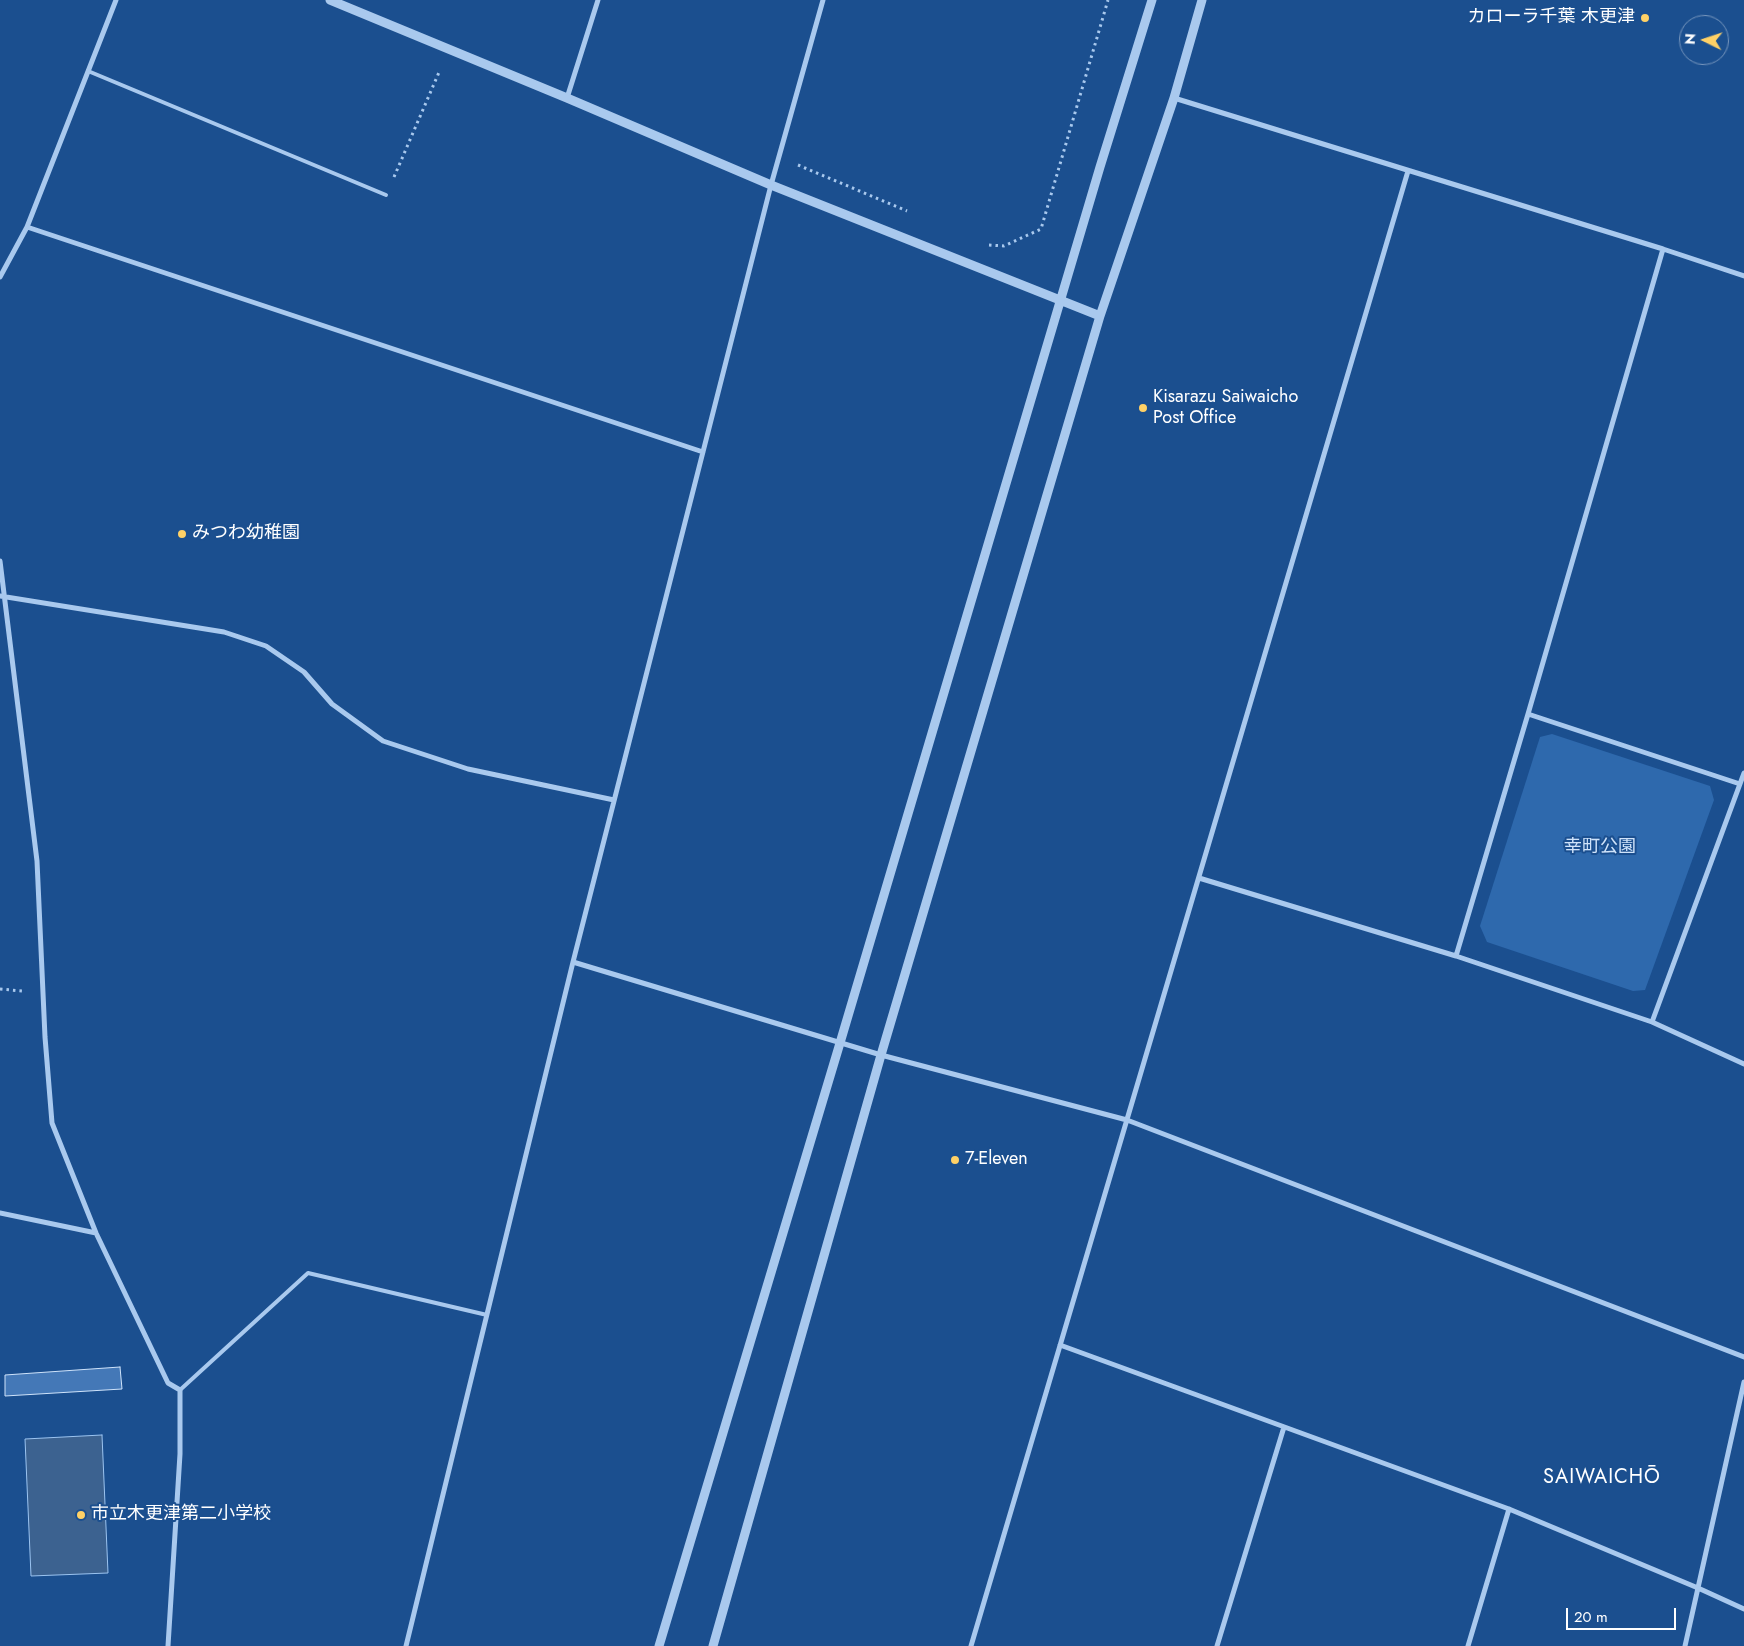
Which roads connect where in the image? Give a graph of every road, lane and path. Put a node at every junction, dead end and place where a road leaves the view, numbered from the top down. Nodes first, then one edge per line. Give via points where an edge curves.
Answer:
1 (116, 0) edge
2 (332, 0) edge
3 (598, 0) edge
4 (823, 0) edge
5 (1108, 0) edge
6 (1152, 0) edge
7 (1202, 0) edge
8 (441, 68) dead end
9 (88, 71) junction
10 (567, 98) junction
11 (1174, 98) junction
12 (797, 165) dead end
13 (1408, 171) junction
14 (771, 185) junction
15 (386, 196) joint
16 (915, 214) dead end
17 (27, 227) junction
18 (987, 244) dead end
19 (1662, 249) junction
20 (1744, 276) edge
21 (0, 277) edge
22 (1061, 300) junction
23 (1100, 316) junction
24 (703, 452) junction
25 (0, 561) edge
26 (3, 596) edge
27 (1528, 714) junction
28 (1744, 772) edge
29 (1740, 784) junction
30 (614, 800) junction
31 (1199, 878) junction
32 (1456, 956) junction
33 (573, 962) junction
34 (1652, 1022) junction
35 (840, 1043) junction
36 (881, 1055) junction
37 (1744, 1064) edge
38 (1127, 1120) junction
39 (0, 1213) edge
40 (96, 1233) junction
41 (487, 1315) junction
42 (1060, 1345) junction
43 (1744, 1357) edge
44 (1744, 1382) edge
45 (180, 1390) junction
46 (1284, 1427) junction
47 (1508, 1508) junction
48 (1698, 1588) junction
49 (1744, 1609) edge
50 (168, 1646) edge
51 (406, 1646) edge
52 (659, 1646) edge
53 (712, 1646) edge
54 (971, 1646) edge
55 (1217, 1646) edge
56 (1468, 1646) edge
57 (1685, 1646) edge

1 - 9 street
2 - 10 street
3 - 10 street
4 - 14 street
5 - 18 path via 1041,229 1004,246
6 - 22 street
7 - 11 street
8 - 15 path
9 - 15 lane
9 - 17 street
10 - 14 street
11 - 13 street
11 - 23 street
12 - 16 path
13 - 19 street
13 - 31 street
14 - 22 street
14 - 24 street
17 - 21 street
17 - 24 street
19 - 20 street
19 - 27 street
22 - 23 street
22 - 35 street
23 - 36 street
24 - 30 street
25 - 26 street
26 - 30 street via 224,632 266,646 304,672 332,704 383,741 468,769
26 - 40 street via 37,861 52,1123
27 - 29 street
27 - 32 street
28 - 29 street
29 - 34 street
30 - 33 street
31 - 32 street
31 - 38 street
32 - 34 street
33 - 35 street
33 - 41 street
34 - 37 street
35 - 36 street
35 - 52 street
36 - 38 street
36 - 53 street
38 - 42 street
38 - 43 street
39 - 40 street
40 - 45 street via 168,1383
41 - 45 lane via 308,1272
41 - 51 street
42 - 46 street
42 - 54 street
44 - 48 street
45 - 50 street via 180,1454
46 - 47 street
46 - 55 street
47 - 48 street
47 - 56 street
48 - 49 street
48 - 57 street

